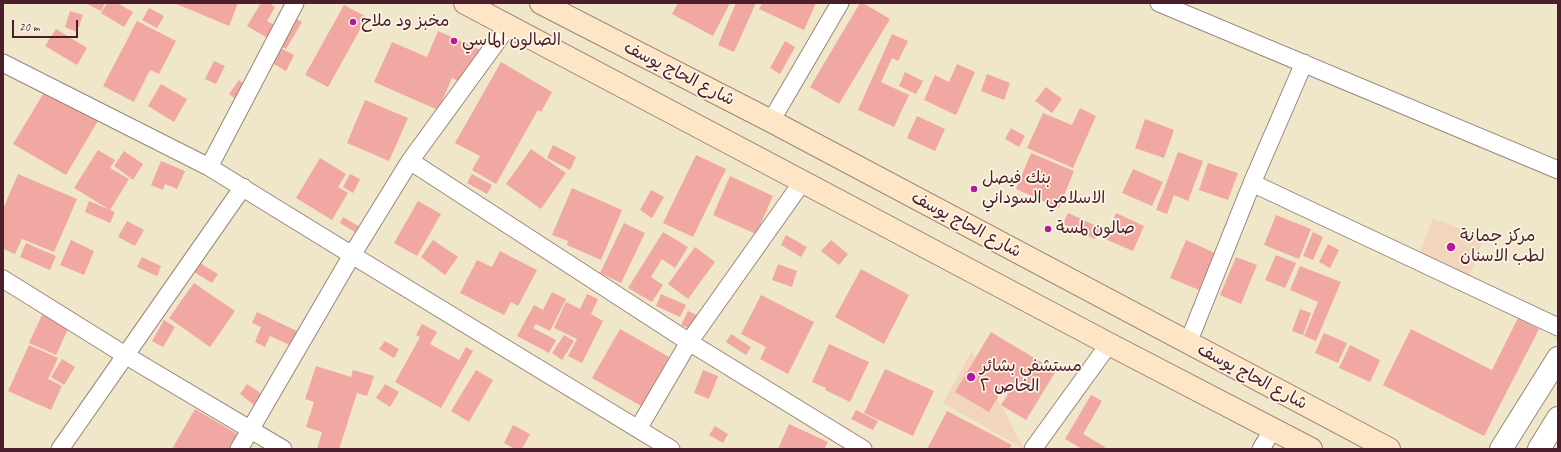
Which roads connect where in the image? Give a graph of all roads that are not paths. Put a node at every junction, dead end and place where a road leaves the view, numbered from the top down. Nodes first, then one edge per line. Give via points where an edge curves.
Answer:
1 (295, 3) edge
2 (466, 3) edge
3 (541, 3) edge
4 (840, 3) edge
5 (1160, 3) edge
6 (509, 26) junction
7 (3, 63) edge
8 (1304, 63) junction
9 (772, 121) junction
10 (410, 161) junction
11 (210, 167) junction
12 (1558, 170) edge
13 (803, 181) junction
14 (1252, 183) junction
15 (243, 187) junction
16 (352, 256) junction
17 (3, 279) edge
18 (1558, 327) edge
19 (690, 342) junction
20 (1188, 343) junction
21 (1109, 344) junction
22 (125, 355) junction
23 (1558, 358) edge
24 (1558, 418) edge
25 (638, 428) junction
26 (1273, 429) junction
27 (251, 430) junction
28 (60, 449) edge
29 (239, 449) edge
30 (283, 449) edge
31 (671, 449) edge
32 (863, 449) edge
33 (1033, 449) edge
34 (1261, 449) edge
35 (1311, 449) edge
36 (1389, 449) edge
37 (1501, 449) edge
38 (1539, 449) edge

1 - 11 street
2 - 6 main road
3 - 9 main road, شارع الحاج يوسف
4 - 9 street
5 - 8 street
6 - 10 street
6 - 13 main road
7 - 11 street
8 - 12 street
8 - 14 street
9 - 20 main road, شارع الحاج يوسف
10 - 16 street
10 - 19 street
11 - 15 street
13 - 19 street
13 - 21 main road
14 - 18 street
14 - 20 street
15 - 16 street
15 - 22 street
16 - 25 street
16 - 27 street
17 - 22 street
19 - 25 street
19 - 32 street
20 - 36 main road, شارع الحاج يوسف
21 - 26 main road
21 - 33 street
22 - 27 street
22 - 28 street
23 - 37 street
24 - 38 street
25 - 31 street
26 - 34 street
26 - 35 main road
27 - 29 street
27 - 30 street

